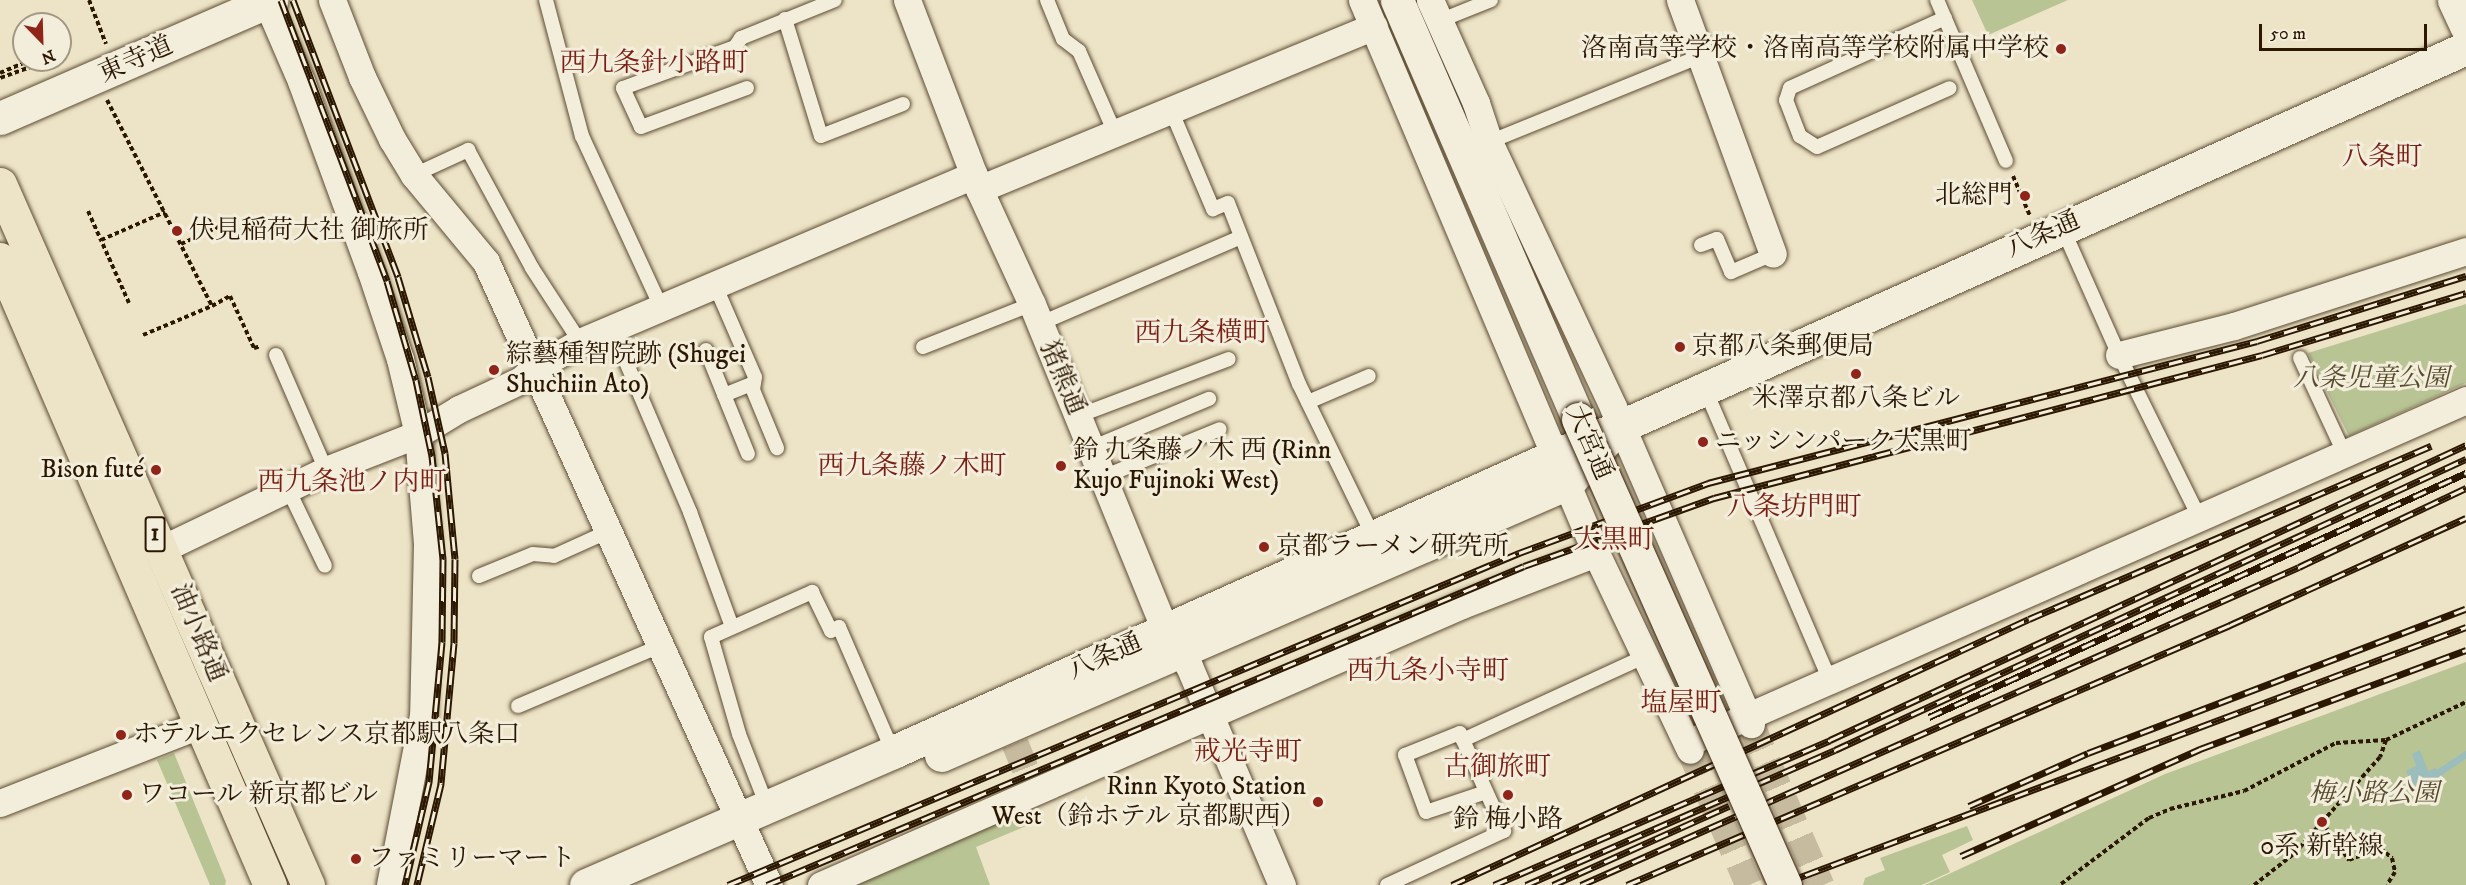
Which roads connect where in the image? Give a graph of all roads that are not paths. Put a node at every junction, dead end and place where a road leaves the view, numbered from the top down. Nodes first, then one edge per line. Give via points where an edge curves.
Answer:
1 (332, 0) edge
2 (546, 0) edge
3 (835, 0) edge
4 (907, 0) edge
5 (1047, 0) edge
6 (1362, 0) edge
7 (1397, 0) edge
8 (1491, 0) edge
9 (1680, 0) edge
10 (1937, 0) edge
11 (2454, 0) edge
12 (268, 1) edge
13 (1435, 11) edge
14 (1945, 18) junction
15 (785, 19) junction
16 (1374, 26) junction
17 (2466, 27) edge
18 (2466, 48) edge
19 (1701, 56) junction
20 (1961, 83) junction
21 (747, 88) dead end
22 (903, 105) dead end
23 (1171, 110) junction
24 (0, 118) edge
25 (1115, 133) junction
26 (1489, 142) junction
27 (2006, 161) dead end
28 (414, 175) junction
29 (976, 182) junction
30 (0, 184) edge
31 (2062, 227) junction
32 (1241, 237) junction
33 (1701, 245) dead end
34 (2466, 251) edge
35 (1773, 254) joint
36 (0, 259) edge
37 (715, 285) junction
38 (661, 307) junction
39 (1035, 314) junction
40 (612, 329) junction
41 (580, 342) junction
42 (923, 347) dead end
43 (706, 350) dead end
44 (276, 355) road end
45 (2119, 355) junction
46 (2300, 358) dead end
47 (1229, 359) dead end
48 (533, 369) junction
49 (1369, 376) dead end
50 (753, 383) junction
51 (1704, 387) junction
52 (724, 395) junction
53 (1209, 399) dead end
54 (2466, 400) edge
55 (1308, 402) junction
56 (1078, 416) junction
57 (1621, 424) junction
58 (1220, 429) dead end
59 (418, 434) junction
60 (777, 448) dead end
61 (1091, 448) junction
62 (2344, 453) junction
63 (748, 454) dead end
64 (1562, 469) junction
65 (326, 471) junction
66 (1103, 477) junction
67 (288, 489) junction
68 (2198, 515) junction
69 (607, 532) junction
70 (1373, 536) junction
71 (162, 549) junction
72 (1596, 553) junction
73 (325, 566) dead end
74 (479, 576) dead end
75 (732, 627) junction
76 (1173, 640) junction
77 (660, 646) junction
78 (1646, 656) junction
79 (1830, 680) junction
80 (518, 706) dead end
81 (1210, 718) junction
82 (1749, 721) junction
83 (202, 724) junction
84 (1463, 740) junction
85 (893, 752) junction
86 (1486, 792) junction
87 (0, 803) edge
88 (752, 821) junction
89 (264, 877) edge
90 (308, 885) edge
91 (390, 885) edge
92 (586, 885) edge
93 (640, 885) edge
94 (769, 885) edge
95 (821, 885) edge
96 (1282, 885) edge
97 (1387, 885) edge
98 (1785, 885) edge

1 - 28 street via 362,77
2 - 38 lane via 582,136
3 - 15 lane
4 - 29 street, 猪熊通
5 - 25 lane via 1063,39 1079,51
6 - 16 street
7 - 98 street, 大宮通, bridge
8 - 13 lane
9 - 19 street
10 - 14 lane
11 - 17 street
12 - 24 street, 東寺道
12 - 59 street via 371,272 400,359
13 - 26 street
14 - 20 lane
14 - 20 lane via 1790,88 1786,100 1800,136 1817,147
15 - 21 lane via 741,38 735,47 623,88 641,127
15 - 22 lane via 821,136
16 - 23 street
16 - 64 street
18 - 31 street, 八条通
19 - 26 lane
19 - 35 street
20 - 27 lane
23 - 25 street
23 - 32 lane via 1213,209 1228,203
25 - 29 street
26 - 57 street
28 - 41 lane via 468,150 532,268
28 - 48 street via 486,262
29 - 37 street
29 - 39 street, 猪熊通
30 - 71 highway, 油小路通 / 1
31 - 45 lane
31 - 51 street, 八条通
32 - 39 lane
32 - 55 lane
33 - 35 lane via 1717,239 1731,272
34 - 45 street via 2234,326
36 - 83 highway, 油小路通 / 1
37 - 38 street
37 - 50 lane via 755,377
38 - 40 street
39 - 42 lane
39 - 56 street, 猪熊通
40 - 41 street
40 - 75 lane via 690,512
41 - 48 street
43 - 52 lane
44 - 65 lane
45 - 68 lane
46 - 62 lane
47 - 56 lane
48 - 59 street via 521,380
48 - 69 street
49 - 55 lane
50 - 52 lane
50 - 60 lane
51 - 57 street, 八条通
51 - 79 lane
52 - 63 lane
53 - 61 lane
54 - 62 street
55 - 70 lane
56 - 61 street, 猪熊通
57 - 64 street, 八条通
57 - 82 street
58 - 66 lane
59 - 65 street
59 - 91 street via 427,544 423,715
61 - 66 street, 猪熊通
62 - 68 street
64 - 70 street, 八条通
64 - 72 street
64 - 76 street, 八条通
65 - 67 street
66 - 76 street, 猪熊通
67 - 71 street
67 - 73 lane
68 - 79 street
69 - 74 lane via 554,556 533,554
69 - 77 street
70 - 76 street, 八条通
71 - 90 highway, 油小路通 / 1
72 - 78 street
72 - 81 street via 1454,608
75 - 85 lane via 812,592 831,631 839,627
75 - 88 lane via 711,637 739,734
76 - 81 street, 猪熊通
76 - 85 street, 八条通
76 - 88 street, 八条通 via 1011,735
77 - 80 lane
77 - 88 street
78 - 82 street via 1689,747
78 - 84 lane
79 - 82 street
81 - 95 street
81 - 96 street, 猪熊通
83 - 87 street
83 - 89 highway, 油小路通 / 1
84 - 86 lane
84 - 86 lane via 1460,733 1405,755 1426,812
85 - 88 street, 八条通
86 - 97 lane via 1504,831
88 - 92 street, 八条通
88 - 93 street, 八条通
88 - 94 street

